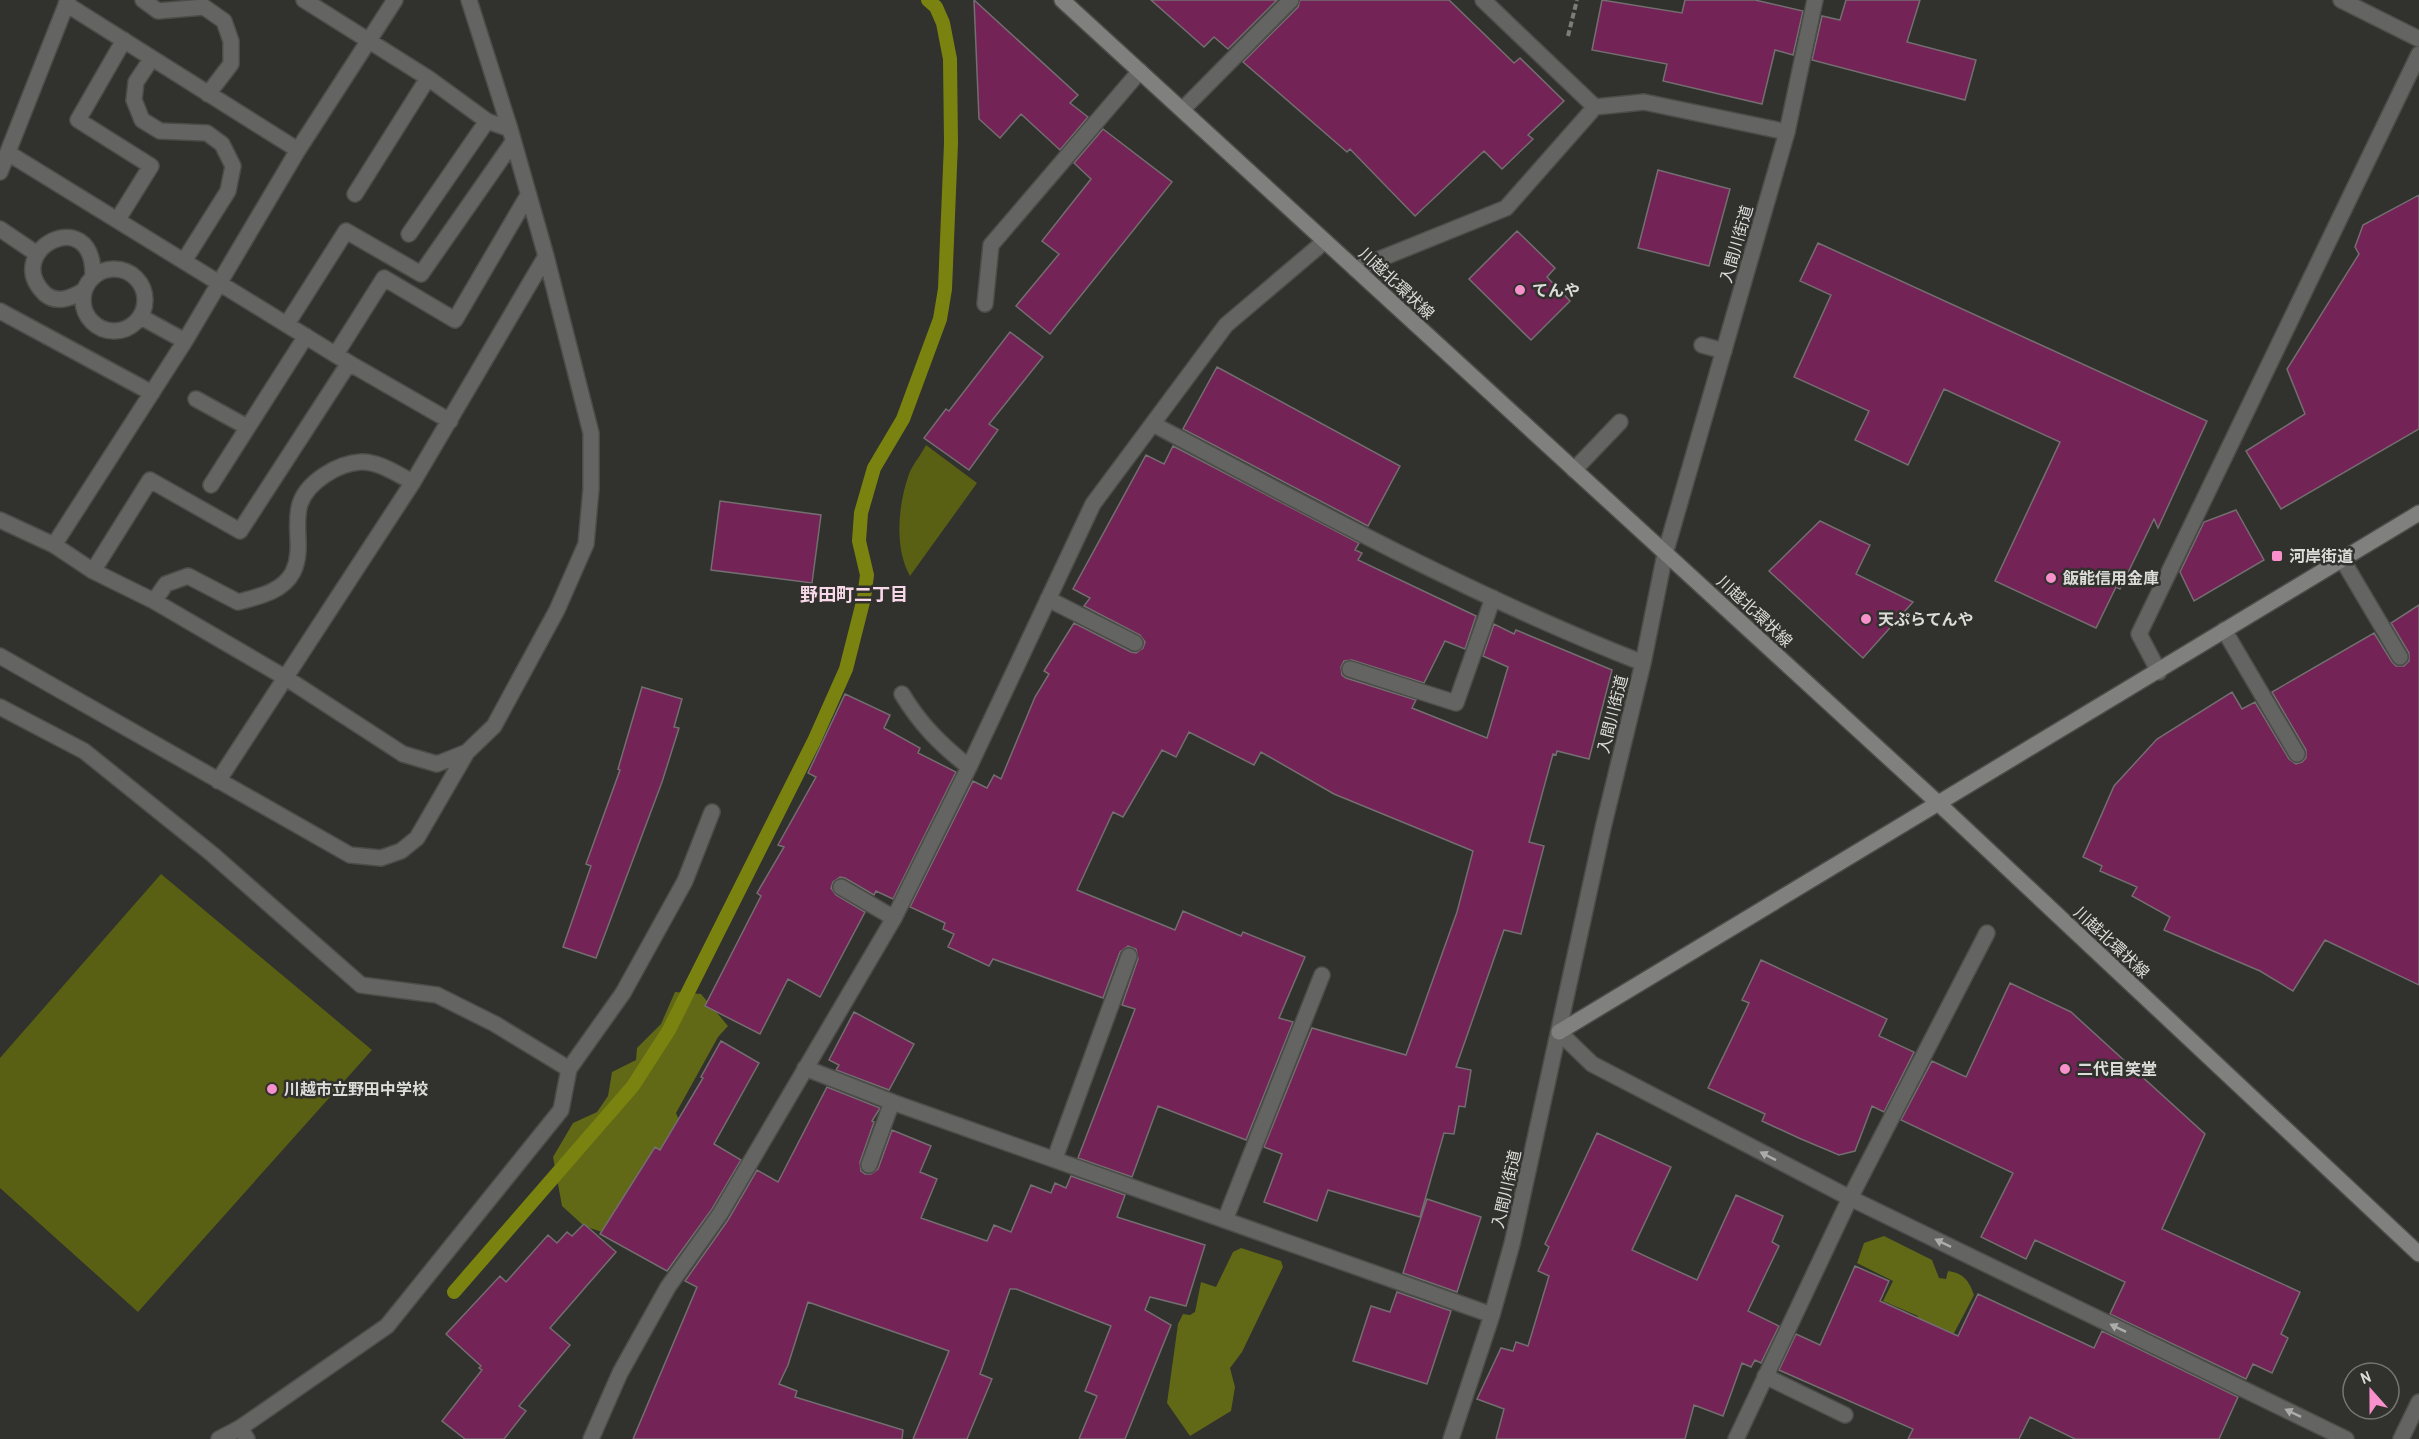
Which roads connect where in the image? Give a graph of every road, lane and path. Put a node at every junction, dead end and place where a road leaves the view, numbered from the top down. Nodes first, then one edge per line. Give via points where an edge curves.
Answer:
1 (143, 0) edge
2 (304, 0) edge
3 (395, 0) edge
4 (469, 0) edge
5 (1062, 0) edge
6 (1291, 0) edge
7 (1483, 0) edge
8 (1815, 0) edge
9 (2341, 0) edge
10 (67, 2) edge
11 (2419, 39) edge
12 (124, 40) junction
13 (368, 42) junction
14 (2419, 54) edge
15 (152, 58) junction
16 (1140, 71) junction
17 (428, 78) junction
18 (208, 94) junction
19 (1595, 107) junction
20 (1182, 110) junction
21 (487, 121) junction
22 (1787, 132) junction
23 (511, 136) junction
24 (298, 150) junction
25 (8, 153) junction
26 (0, 172) edge
27 (355, 194) dead end
28 (527, 197) junction
29 (118, 219) junction
30 (0, 229) edge
31 (409, 234) dead end
32 (1325, 241) junction
33 (34, 252) junction
34 (546, 256) junction
35 (184, 261) junction
36 (1355, 269) junction
37 (93, 276) junction
38 (220, 284) junction
39 (83, 291) junction
40 (985, 304) dead end
41 (0, 311) edge
42 (141, 318) junction
43 (286, 324) junction
44 (306, 336) junction
45 (185, 341) junction
46 (1702, 345) dead end
47 (1724, 351) junction
48 (336, 354) junction
49 (350, 363) junction
50 (152, 393) junction
51 (196, 399) dead end
52 (450, 421) junction
53 (1620, 422) dead end
54 (1153, 424) junction
55 (248, 427) junction
56 (1574, 470) junction
57 (413, 482) junction
58 (211, 485) dead end
59 (2419, 513) edge
60 (0, 520) edge
61 (54, 545) junction
62 (1665, 554) junction
63 (2342, 559) junction
64 (93, 571) junction
65 (1493, 598) junction
66 (1048, 599) junction
67 (154, 601) junction
68 (2224, 630) junction
69 (1135, 643) dead end
70 (0, 656) edge
71 (2400, 657) dead end
72 (1644, 663) junction
73 (1350, 669) dead end
74 (2159, 672) junction
75 (286, 678) junction
76 (902, 694) dead end
77 (0, 707) edge
78 (467, 752) junction
79 (2297, 754) dead end
80 (969, 767) junction
81 (218, 781) junction
82 (1938, 803) junction
83 (712, 812) dead end
84 (840, 887) dead end
85 (894, 918) junction
86 (1987, 933) dead end
87 (1129, 956) dead end
88 (1322, 975) dead end
89 (1559, 1032) junction
90 (805, 1068) junction
91 (568, 1069) junction
92 (892, 1102) junction
93 (1055, 1158) junction
94 (869, 1166) dead end
95 (1850, 1198) junction
96 (1225, 1220) junction
97 (2419, 1254) edge
98 (1492, 1315) junction
99 (1765, 1376) junction
100 (2419, 1402) edge
101 (1845, 1414) dead end
102 (244, 1434) edge
103 (219, 1439) edge
104 (591, 1439) edge
105 (1451, 1439) edge
106 (1736, 1439) edge
107 (2346, 1439) edge
108 (2401, 1439) edge

1 - 18 street via 158,12 204,7 224,21 231,40 231,64
2 - 13 street
3 - 13 street
4 - 23 street
5 - 16 main road, 川越北環状線
6 - 20 street
7 - 19 street
8 - 22 street, 入間川街道
9 - 11 street
10 - 12 street
10 - 25 street
12 - 15 street
12 - 29 street via 78,120 151,166
13 - 17 street
13 - 24 street
14 - 74 street via 2139,634
15 - 18 street
15 - 35 street via 136,82 134,100 142,120 160,131 207,133 222,144 233,166 228,192
16 - 20 main road, 川越北環状線
16 - 40 street via 991,245
17 - 21 street
17 - 27 street
18 - 24 street
19 - 22 street via 1644,102
19 - 36 street via 1506,208
20 - 32 main road, 川越北環状線
21 - 23 street
21 - 31 street
22 - 47 street, 入間川街道
23 - 28 street
23 - 43 street via 421,274 346,231
24 - 38 street
25 - 26 street
25 - 29 street
28 - 34 street
28 - 48 street via 455,320 384,278
29 - 35 street
30 - 33 street
32 - 36 main road, 川越北環状線
32 - 54 street via 1226,325
33 - 37 street via 45,241 74,239 86,248 93,261
33 - 39 street via 30,270 36,286 50,298 68,299
34 - 52 street
34 - 78 street via 591,433 586,544 557,610 494,726
35 - 38 street
36 - 56 main road, 川越北環状線
37 - 39 street
37 - 42 street via 106,269 121,269 135,275 144,287 146,303
38 - 43 street
38 - 45 street
39 - 42 street via 84,309 93,323 109,331 127,329
41 - 50 street
42 - 45 street
43 - 44 street
44 - 48 street
44 - 55 street
45 - 50 street
46 - 47 street
47 - 62 street, 入間川街道
48 - 49 street
49 - 52 street
49 - 64 street via 240,531 150,480
50 - 61 street
51 - 55 street
52 - 57 street
53 - 56 street
54 - 65 street via 1363,536
54 - 66 street via 1093,504
55 - 58 street
56 - 62 main road, 川越北環状線
57 - 67 street via 381,466 362,462 336,469 312,484 300,505 300,551 292,575 269,594 238,602 188,576 166,584
57 - 75 street
59 - 63 main road
60 - 61 street
61 - 64 street
62 - 72 street, 入間川街道
62 - 82 main road, 川越北環状線
63 - 68 main road
63 - 71 street
64 - 67 street
65 - 72 street
65 - 73 street via 1456,703
66 - 69 street
66 - 80 street
67 - 75 street
68 - 74 main road
68 - 79 street
70 - 81 street
72 - 89 street, 入間川街道
74 - 82 main road
75 - 78 street via 403,754 437,764
75 - 81 street
76 - 80 street via 917,720
77 - 91 street via 84,751 212,854 361,985 437,995 495,1024
78 - 81 street via 417,838 381,858 351,855
80 - 85 street
82 - 89 main road
82 - 97 main road, 川越北環状線
83 - 91 street via 685,881 623,993
84 - 85 street
85 - 90 street
86 - 95 street
87 - 93 street
88 - 96 street
95 -> 89 street via 1592,1064
89 - 98 street, 入間川街道
90 - 92 street
90 - 104 street via 720,1214 668,1287 620,1373
91 - 102 street via 561,1110 387,1326
92 - 93 street
92 - 94 street
93 - 96 street
95 - 99 street
107 -> 95 street
96 - 98 street
98 - 105 street, 入間川街道
99 - 101 street
99 - 106 street
100 - 108 street
102 - 103 street

